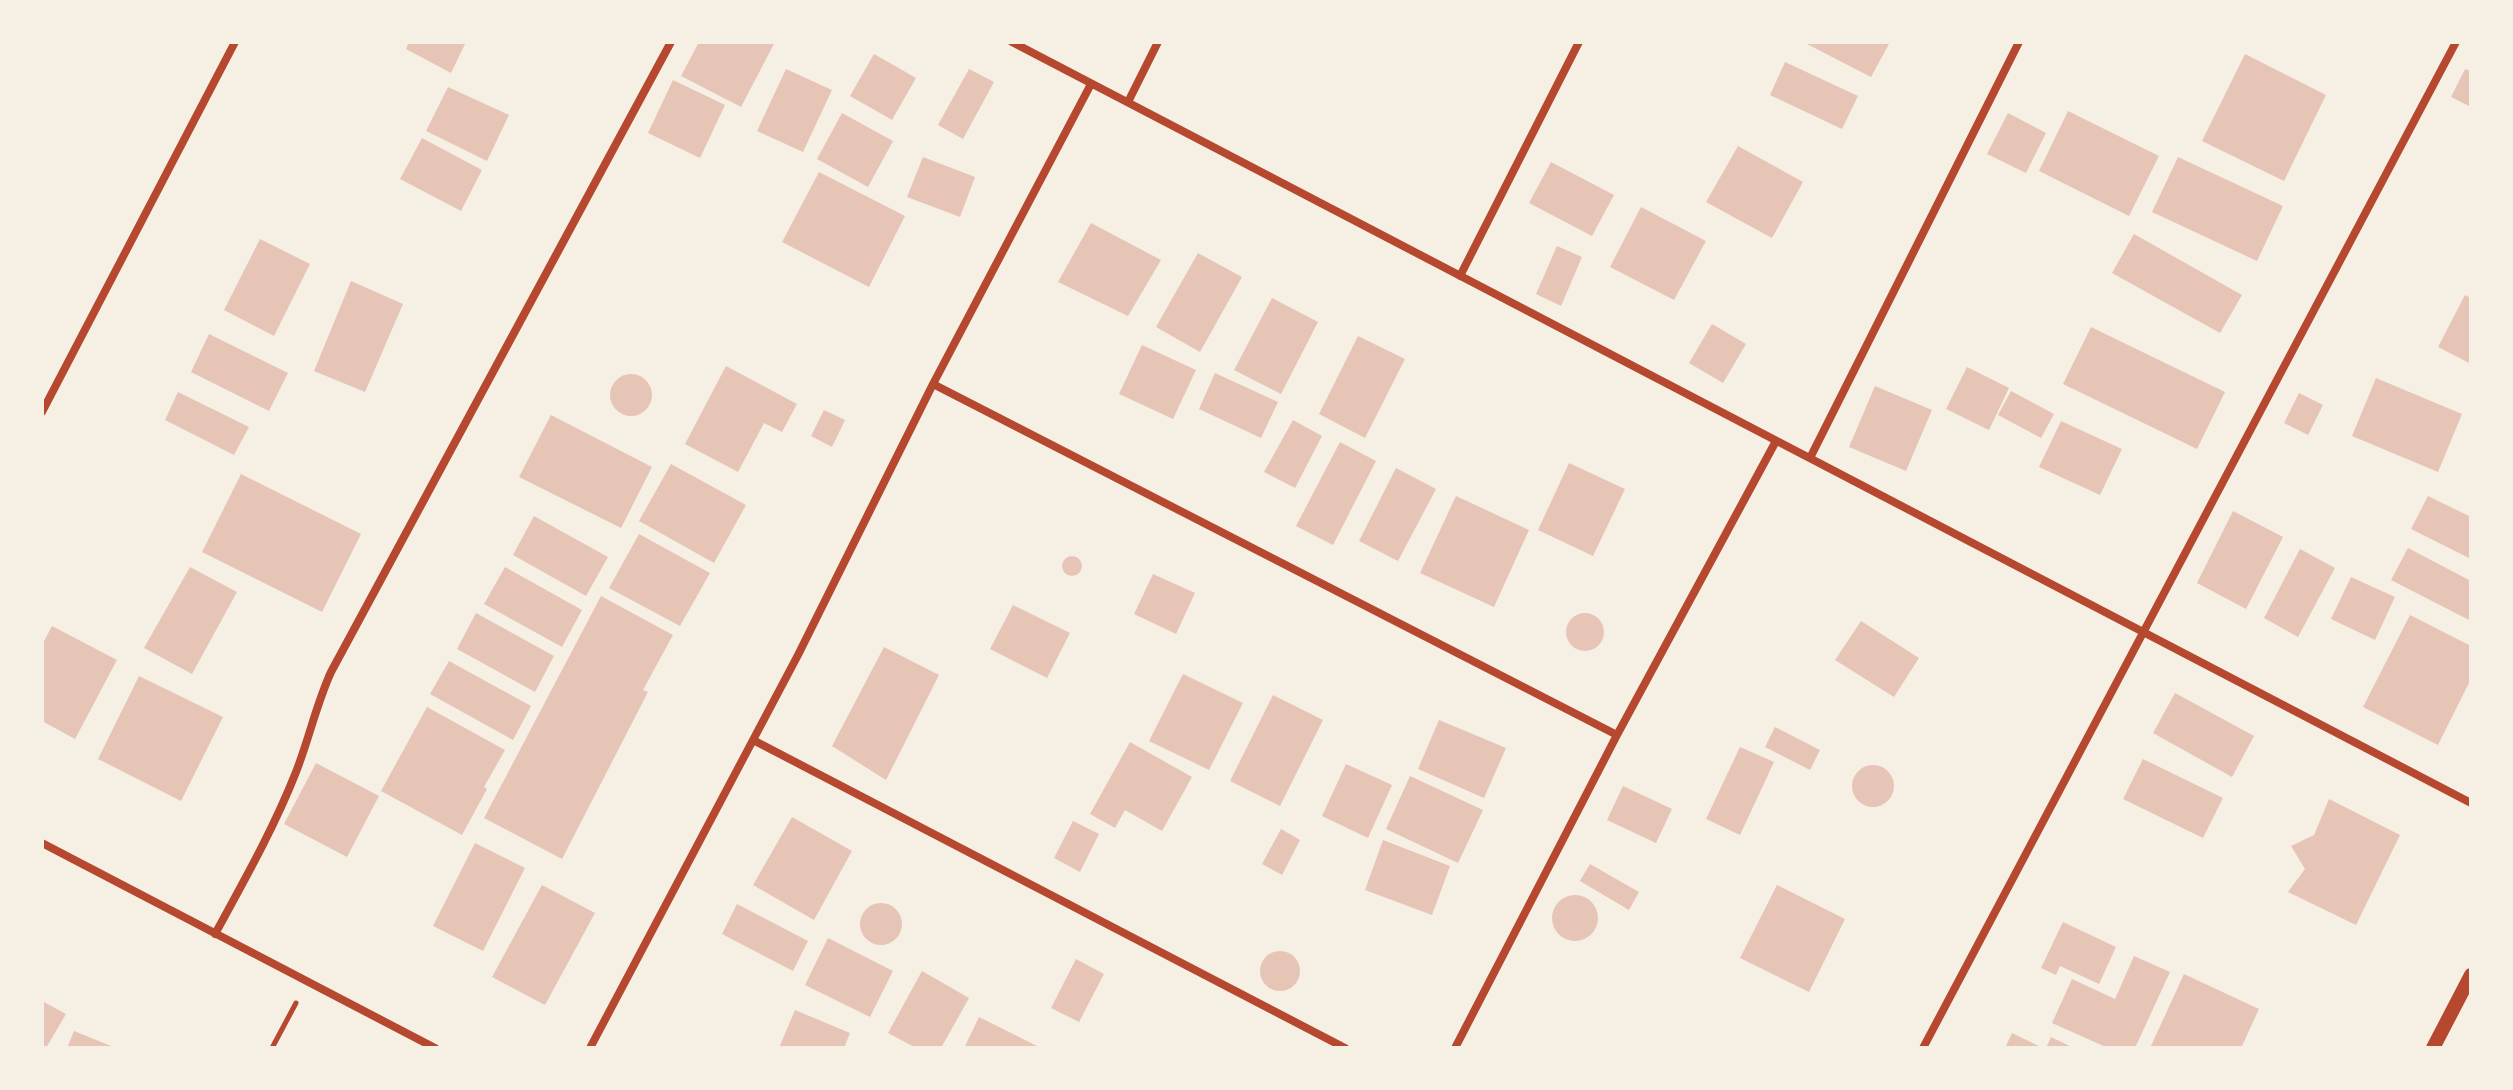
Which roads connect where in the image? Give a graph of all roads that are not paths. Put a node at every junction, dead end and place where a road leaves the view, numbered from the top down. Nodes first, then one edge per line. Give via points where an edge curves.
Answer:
1 (235, 42) edge
2 (671, 42) edge
3 (1012, 42) edge
4 (1158, 42) edge
5 (1579, 42) edge
6 (2019, 42) edge
7 (2456, 42) edge
8 (1091, 84) junction
9 (1128, 102) junction
10 (1460, 276) junction
11 (933, 384) junction
12 (42, 412) edge
13 (1776, 441) junction
14 (1810, 458) junction
15 (2142, 632) junction
16 (1617, 735) junction
17 (753, 740) junction
18 (2471, 803) edge
19 (42, 843) edge
20 (215, 934) junction
21 (2471, 975) edge
22 (435, 1048) edge
23 (590, 1048) edge
24 (1345, 1048) edge
25 (1455, 1048) edge
26 (1923, 1048) edge
27 (2433, 1048) edge

1 - 12 street
2 - 20 street via 331,672 280,809
3 - 8 street
4 - 9 street
5 - 10 street
6 - 14 street
7 - 15 street
8 - 9 street
8 - 11 street
9 - 10 street
10 - 13 street
11 - 16 street
11 - 17 street
13 - 14 street
13 - 16 street
14 - 15 street
15 - 18 street
15 - 26 street
16 - 25 street
17 - 23 street
17 - 24 street
19 - 20 street
20 - 22 street
21 - 27 street

